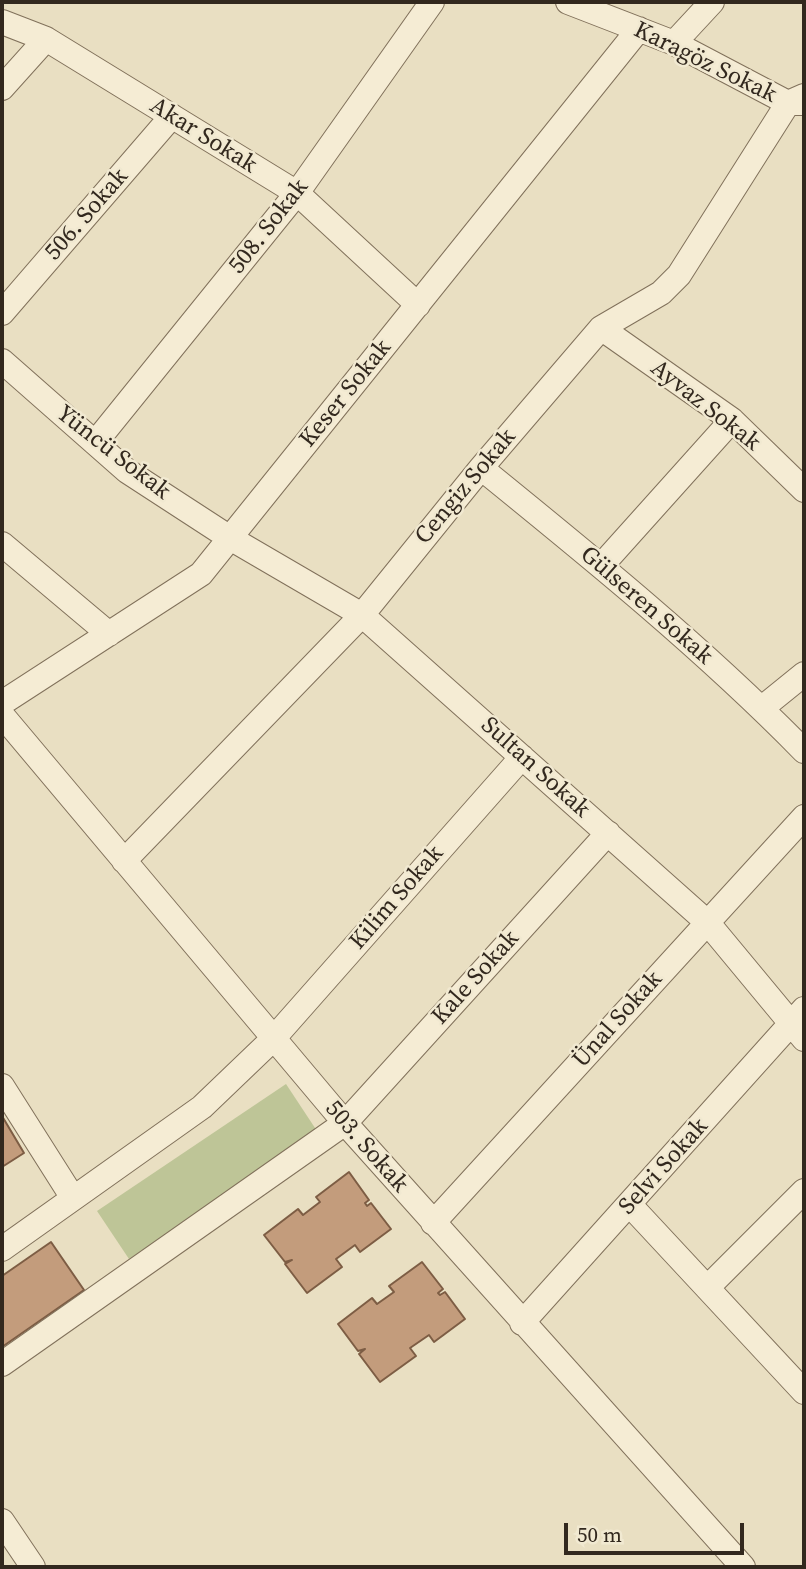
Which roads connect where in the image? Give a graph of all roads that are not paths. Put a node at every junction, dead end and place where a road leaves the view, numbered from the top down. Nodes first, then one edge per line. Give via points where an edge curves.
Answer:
1 (432, 2) edge
2 (568, 2) edge
3 (712, 2) edge
4 (2, 22) edge
5 (639, 29) junction
6 (46, 39) junction
7 (674, 43) junction
8 (2, 88) edge
9 (799, 100) edge
10 (172, 116) junction
11 (298, 193) junction
12 (418, 305) junction
13 (2, 313) edge
14 (601, 328) junction
15 (2, 361) edge
16 (732, 420) junction
17 (95, 443) junction
18 (481, 468) junction
19 (804, 489) edge
20 (230, 538) junction
21 (2, 544) edge
22 (601, 566) junction
23 (362, 615) junction
24 (109, 634) junction
25 (804, 674) edge
26 (2, 703) edge
27 (762, 708) junction
28 (2, 715) edge
29 (804, 751) edge
30 (522, 757) junction
31 (804, 817) edge
32 (608, 833) junction
33 (124, 861) junction
34 (707, 922) junction
35 (800, 1024) edge
36 (273, 1039) junction
37 (2, 1086) edge
38 (345, 1123) junction
39 (804, 1191) edge
40 (73, 1198) junction
41 (630, 1205) junction
42 (433, 1223) junction
43 (2, 1249) edge
44 (708, 1287) junction
45 (522, 1323) junction
46 (2, 1364) edge
47 (796, 1365) edge
48 (804, 1391) edge
49 (5, 1535) edge
50 (33, 1567) edge
51 (743, 1567) edge

1 - 11 street, 508. Sokak
2 - 5 street, Karagöz Sokak
3 - 7 street
4 - 6 street, Akar Sokak
5 - 7 street, Karagöz Sokak
5 - 12 street, Keser Sokak
6 - 8 street
6 - 10 street, Akar Sokak
7 - 9 street, Karagöz Sokak
9 - 14 street, Cengiz Sokak via 679,275 661,293
10 - 11 street, Akar Sokak
10 - 13 street, 506. Sokak
11 - 12 street, Akar Sokak
11 - 17 street, 508. Sokak
12 - 20 street, Keser Sokak
14 - 16 street, Ayvaz Sokak
14 - 18 street, Cengiz Sokak
15 - 17 street, Yüncü Sokak
16 - 19 street, Ayvaz Sokak
16 - 22 street
17 - 20 street, Yüncü Sokak via 127,471
18 - 22 street, Gülseren Sokak
18 - 23 street, Cengiz Sokak
20 - 23 street, Sultan Sokak
20 - 24 street, Keser Sokak via 201,573
21 - 24 street
22 - 27 street, Gülseren Sokak
23 - 30 street, Sultan Sokak
23 - 33 street, Cengiz Sokak
24 - 26 street, Keser Sokak
25 - 27 street
27 - 29 street, Gülseren Sokak
28 - 33 street, 503. Sokak
30 - 32 street, Sultan Sokak
30 - 36 street, Kilim Sokak
31 - 34 street, Ünal Sokak
32 - 34 street, Sultan Sokak
32 - 38 street, Kale Sokak
33 - 36 street, 503. Sokak
34 - 35 street, Sultan Sokak
34 - 42 street, Ünal Sokak
35 - 41 street, Selvi Sokak
36 - 38 street, 503. Sokak
36 - 40 street, Kilim Sokak via 202,1107
37 - 40 street
38 - 42 street, 503. Sokak
38 - 46 street, Kale Sokak
39 - 44 street
40 - 43 street, Kilim Sokak
41 - 44 street
41 - 45 street, Selvi Sokak
42 - 45 street, 503. Sokak
44 - 47 street
45 - 51 street, 503. Sokak
47 - 48 street
49 - 50 street

